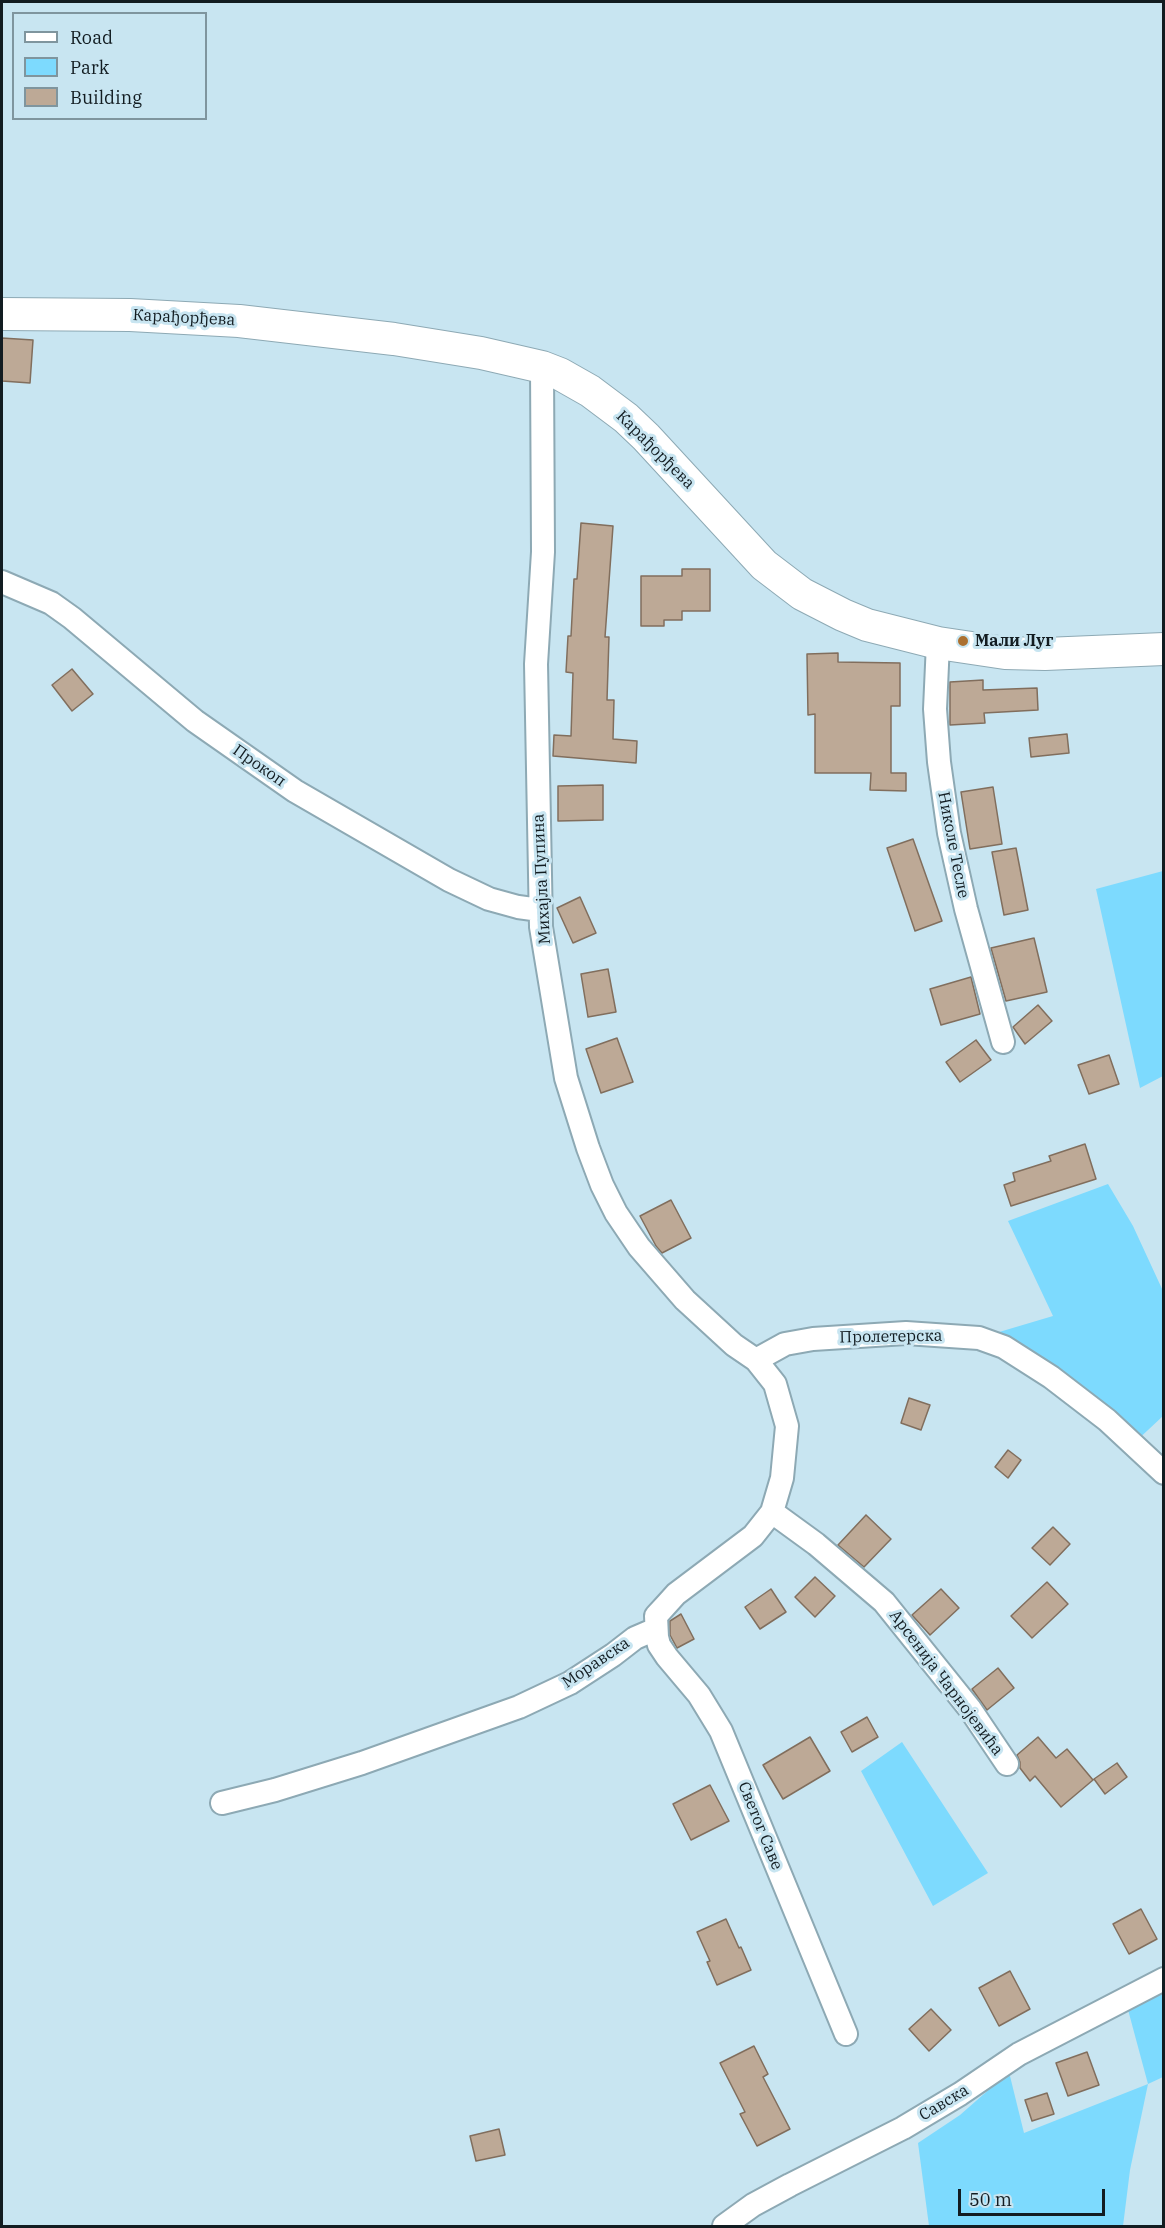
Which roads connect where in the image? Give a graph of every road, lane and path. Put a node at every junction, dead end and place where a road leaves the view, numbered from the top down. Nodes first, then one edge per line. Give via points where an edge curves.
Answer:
1 (2, 315) edge
2 (542, 367) junction
3 (2, 582) edge
4 (938, 643) junction
5 (1164, 649) edge
6 (540, 910) junction
7 (1003, 1042) dead end
8 (756, 1360) junction
9 (1164, 1473) edge
10 (772, 1512) junction
11 (656, 1629) junction
12 (1007, 1764) dead end
13 (222, 1803) dead end
14 (1164, 1978) edge
15 (846, 2034) dead end
16 (724, 2226) edge

1 - 2 street, Карађорђева via 130,315 238,321 394,339
2 - 4 street, Карађорђева via 590,392 626,418 758,558 802,594 867,625
2 - 6 street, Михајла Пупина via 543,552 536,664
3 - 6 street, Прокоп via 51,603 195,721 295,791 449,880 518,907
4 - 5 street, Карађорђева via 1023,654
4 - 7 street, Николе Тесле via 935,709 949,832
6 - 8 street, Михајла Пупина via 566,1078 602,1185 639,1247 686,1300
8 - 9 street, Пролетерска via 785,1344 813,1339 906,1333 979,1338 1004,1347 1051,1377 1107,1420
8 - 10 street via 775,1384 787,1425 782,1478
10 - 11 street via 753,1536 671,1599 656,1616
10 - 12 street, Арсенија Чарнојевића via 884,1602 970,1709
11 - 13 street, Моравска via 635,1638 570,1683 519,1707 362,1763
11 - 15 street, Светог Саве via 659,1645 699,1695 721,1731
14 - 16 street, Савска via 1019,2054 903,2128 753,2205

